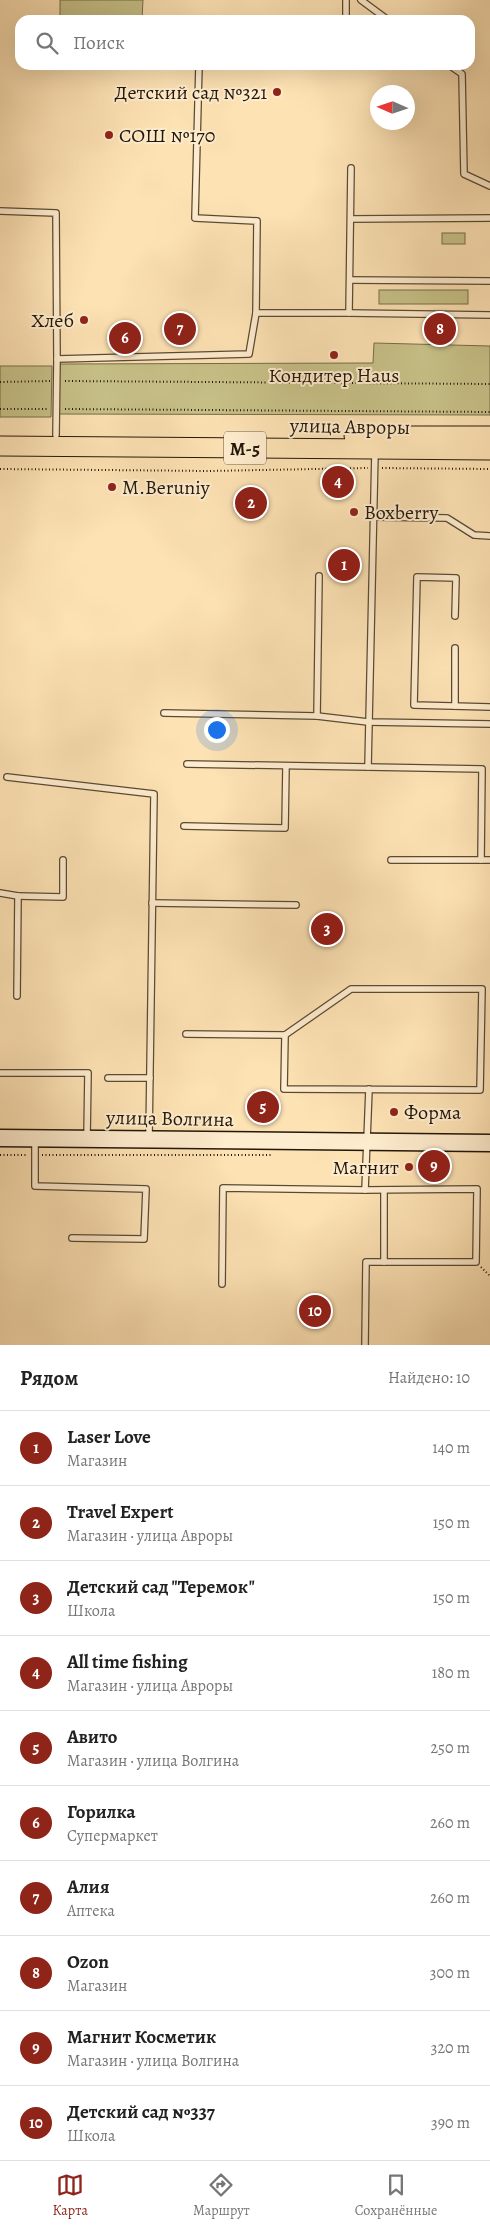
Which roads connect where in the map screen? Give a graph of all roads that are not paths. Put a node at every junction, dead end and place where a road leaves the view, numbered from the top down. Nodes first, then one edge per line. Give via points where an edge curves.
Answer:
1 (346, 0) edge
2 (361, 0) edge
3 (346, 15) edge
4 (381, 15) edge
5 (199, 70) edge
6 (456, 70) edge
7 (351, 168) dead end
8 (490, 186) edge
9 (0, 211) edge
10 (490, 218) edge
11 (351, 219) junction
12 (350, 280) junction
13 (490, 281) edge
14 (256, 312) junction
15 (349, 313) junction
16 (490, 315) edge
17 (58, 359) junction
18 (0, 434) edge
19 (56, 435) junction
20 (490, 436) edge
21 (0, 446) edge
22 (375, 449) junction
23 (490, 450) edge
24 (374, 517) junction
25 (490, 536) edge
26 (319, 576) dead end
27 (455, 616) dead end
28 (455, 648) dead end
29 (454, 706) junction
30 (490, 707) edge
31 (164, 713) dead end
32 (317, 716) junction
33 (368, 722) junction
34 (490, 724) edge
35 (187, 764) dead end
36 (286, 766) junction
37 (368, 767) junction
38 (7, 778) dead end
39 (184, 826) dead end
40 (63, 860) dead end
41 (391, 860) dead end
42 (481, 860) junction
43 (490, 860) edge
44 (0, 893) edge
45 (18, 896) junction
46 (152, 903) junction
47 (296, 905) dead end
48 (17, 996) dead end
49 (186, 1034) dead end
50 (285, 1034) junction
51 (0, 1073) edge
52 (108, 1078) dead end
53 (150, 1078) junction
54 (369, 1089) junction
55 (0, 1138) edge
56 (35, 1138) junction
57 (86, 1139) junction
58 (149, 1140) junction
59 (367, 1142) junction
60 (490, 1143) edge
61 (366, 1190) junction
62 (384, 1190) junction
63 (72, 1238) dead end
64 (384, 1262) junction
65 (222, 1284) dead end
66 (365, 1345) edge

1 - 3 lane
2 - 4 lane
5 - 14 lane via 195,218 257,221
6 - 8 lane via 462,74 464,174
7 - 11 lane
9 - 17 lane via 56,213
10 - 11 lane
11 - 12 lane
12 - 13 lane
12 - 15 lane
14 - 15 lane
14 - 17 lane via 249,354
15 - 16 lane
17 - 19 lane
18 - 19 main road, улица Авроры / М-5
19 - 20 main road, улица Авроры / М-5
21 - 22 main road, улица Авроры / М-5 via 234,451
22 - 23 main road, улица Авроры / М-5
22 - 24 lane
24 - 25 lane via 447,518 474,535
24 - 33 lane
26 - 32 lane
27 - 29 lane via 456,578 417,577 414,705
28 - 29 lane
29 - 30 lane
31 - 32 lane
32 - 33 lane
33 - 34 lane
33 - 37 lane
35 - 36 lane
36 - 37 lane
36 - 39 lane via 285,828
37 - 42 lane via 482,769
38 - 46 lane via 154,794
40 - 45 lane via 63,897
41 - 42 lane
42 - 43 lane
44 - 45 lane
45 - 48 lane
46 - 47 lane
46 - 53 lane
49 - 50 lane
50 - 54 lane via 284,1089
50 - 54 lane via 351,989 482,989 480,1090
51 - 57 lane via 88,1073
52 - 53 lane
53 - 58 lane
54 - 59 lane
55 - 56 street, улица Волгина
56 - 57 street, улица Волгина
56 - 63 lane via 35,1186 146,1189 144,1239
57 - 58 street, улица Волгина
58 - 59 street, улица Волгина
59 - 60 street, улица Волгина
59 - 61 lane
61 - 62 lane
61 - 65 lane via 223,1188
62 - 64 lane
62 - 64 lane via 477,1189 476,1262
64 - 66 lane via 366,1262

